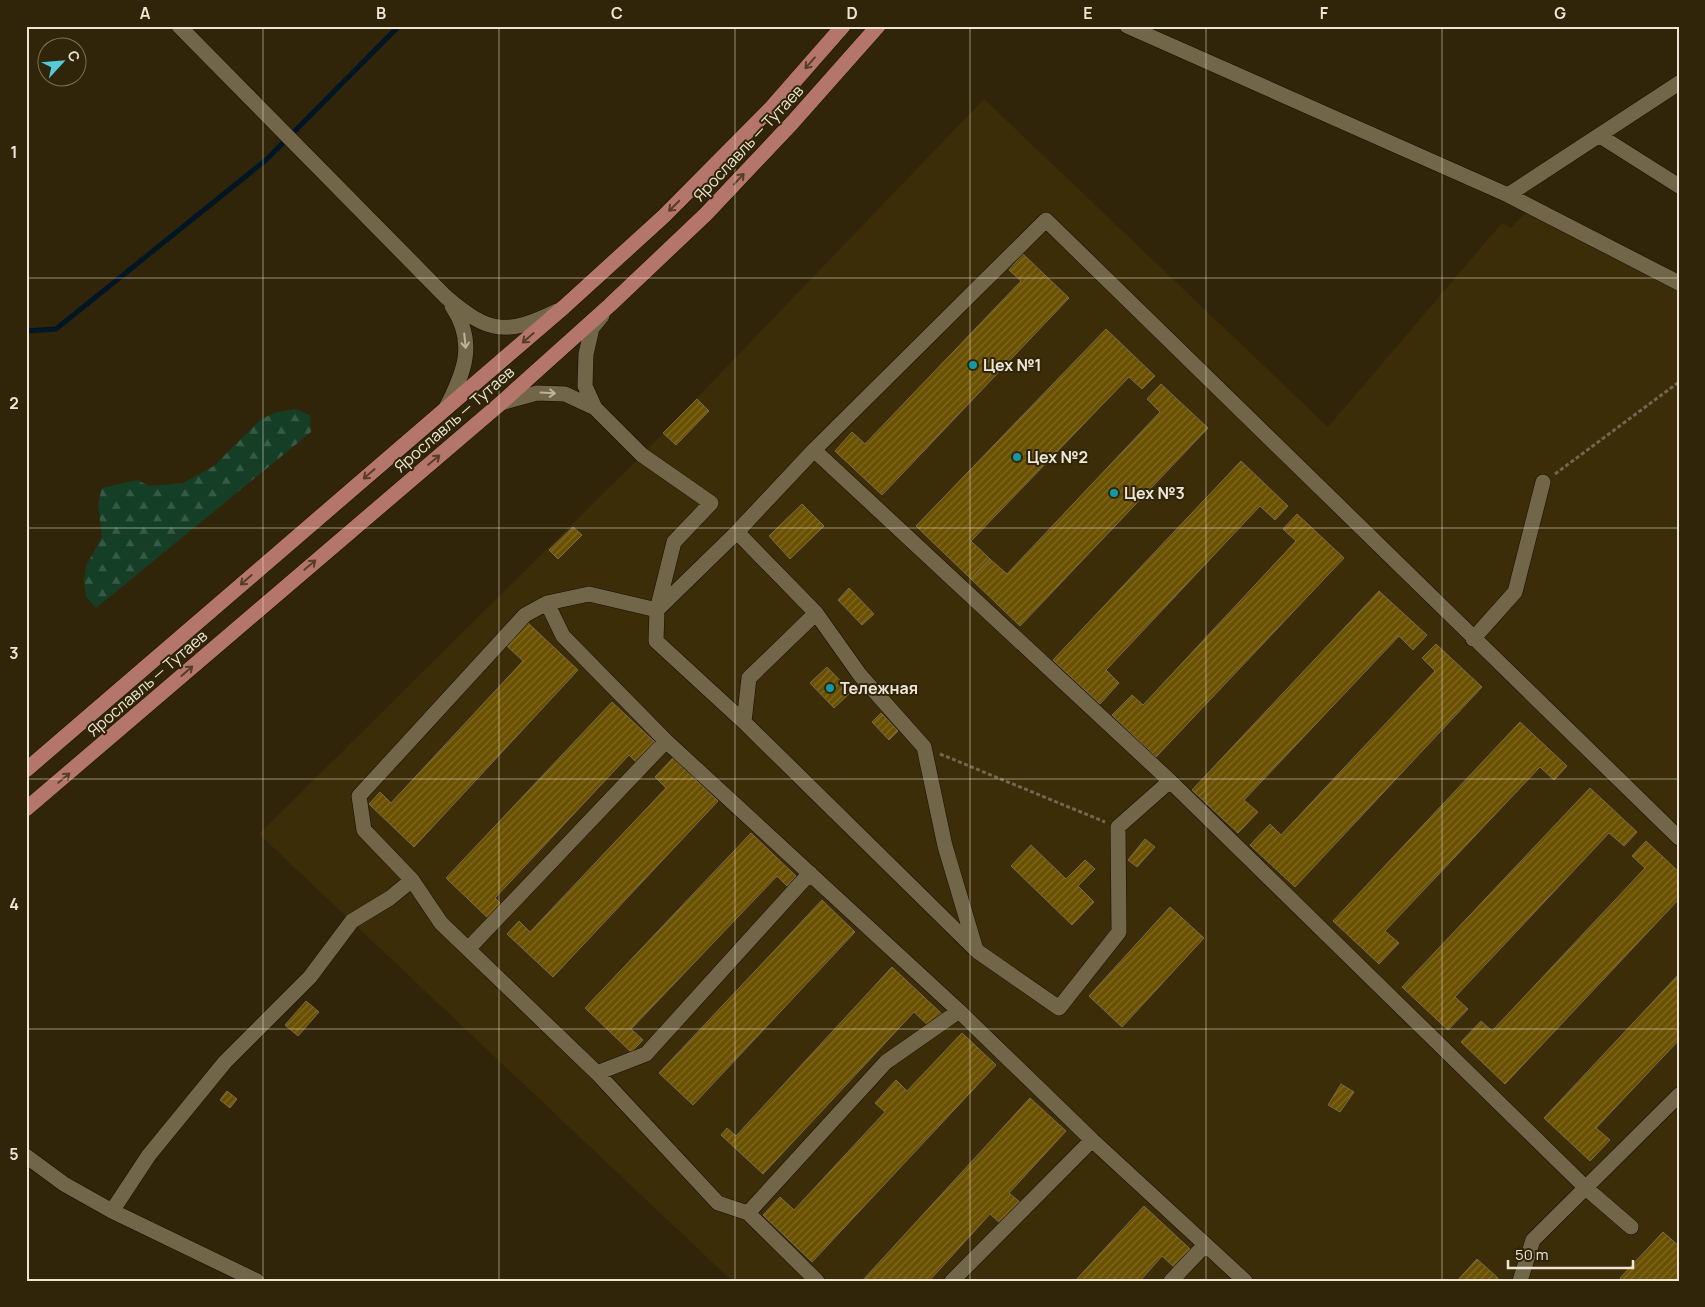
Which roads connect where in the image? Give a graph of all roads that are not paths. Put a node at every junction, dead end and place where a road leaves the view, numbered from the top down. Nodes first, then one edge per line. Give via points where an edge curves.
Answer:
1 (179, 26) edge
2 (843, 26) edge
3 (878, 26) edge
4 (1128, 26) edge
5 (1679, 82) edge
6 (1600, 136) junction
7 (1679, 186) edge
8 (1508, 195) junction
9 (1679, 283) edge
10 (446, 297) junction
11 (610, 305) junction
12 (564, 307) junction
13 (501, 403) junction
14 (446, 408) junction
15 (595, 408) junction
16 (814, 450) junction
17 (1543, 482) road end
18 (738, 532) junction
19 (547, 604) junction
20 (657, 610) junction
21 (816, 612) junction
22 (1473, 639) junction
23 (744, 722) junction
24 (666, 741) junction
25 (26, 770) edge
26 (1170, 781) junction
27 (26, 809) edge
28 (1679, 838) edge
29 (810, 873) junction
30 (412, 880) junction
31 (469, 948) junction
32 (977, 951) junction
33 (958, 1011) junction
34 (597, 1073) junction
35 (1679, 1094) edge
36 (1092, 1140) junction
37 (26, 1156) edge
38 (1587, 1189) junction
39 (112, 1211) junction
40 (748, 1213) junction
41 (1631, 1227) dead end
42 (1205, 1245) junction
43 (257, 1281) edge
44 (817, 1281) edge
45 (952, 1281) edge
46 (1171, 1281) edge
47 (1245, 1281) edge
48 (1520, 1281) edge

1 - 10 street
2 -> 12 main road, Ярославль — Тутаев via 772,107 671,210
11 -> 3 main road, Ярославль — Тутаев via 706,214
4 - 8 street
5 - 6 street
6 - 7 street
6 - 8 street
8 - 9 street
10 - 12 street via 470,317 486,325 507,328
10 -> 14 street via 458,314 465,334 466,358 462,378
11 - 13 main road, Ярославль — Тутаев
11 - 15 street via 592,328 586,354 585,386
12 -> 14 main road, Ярославль — Тутаев
13 -> 15 street via 537,393 566,394
27 -> 13 main road, Ярославль — Тутаев
14 -> 25 main road, Ярославль — Тутаев
15 - 20 street via 642,455 711,503 674,542
16 - 18 street
16 - 22 street via 1046,220
16 - 26 street
17 - 22 street via 1515,592
18 - 20 street
18 - 21 street
19 - 20 street via 589,594
19 - 24 street via 563,636
19 - 30 street via 525,615 359,796 364,830
20 - 23 street via 656,642
21 - 23 street via 749,678
21 - 32 street via 860,675 924,747 945,846
22 - 28 street
23 - 32 street
24 - 29 street
24 - 31 street
26 - 32 street via 1118,827 1119,932 1060,1008
26 - 38 street
29 - 33 street
29 - 34 street via 646,1054
30 - 31 street via 442,922
30 - 39 street via 352,921 310,977 225,1062 149,1155
31 - 34 street
33 - 36 street
33 - 40 street via 886,1062
34 - 40 street via 718,1203
35 - 38 street
36 - 42 street
36 - 45 street
37 - 39 street via 64,1184
38 - 41 street
38 - 48 street via 1533,1240
39 - 43 street
40 - 44 street
42 - 46 street
42 - 47 street

